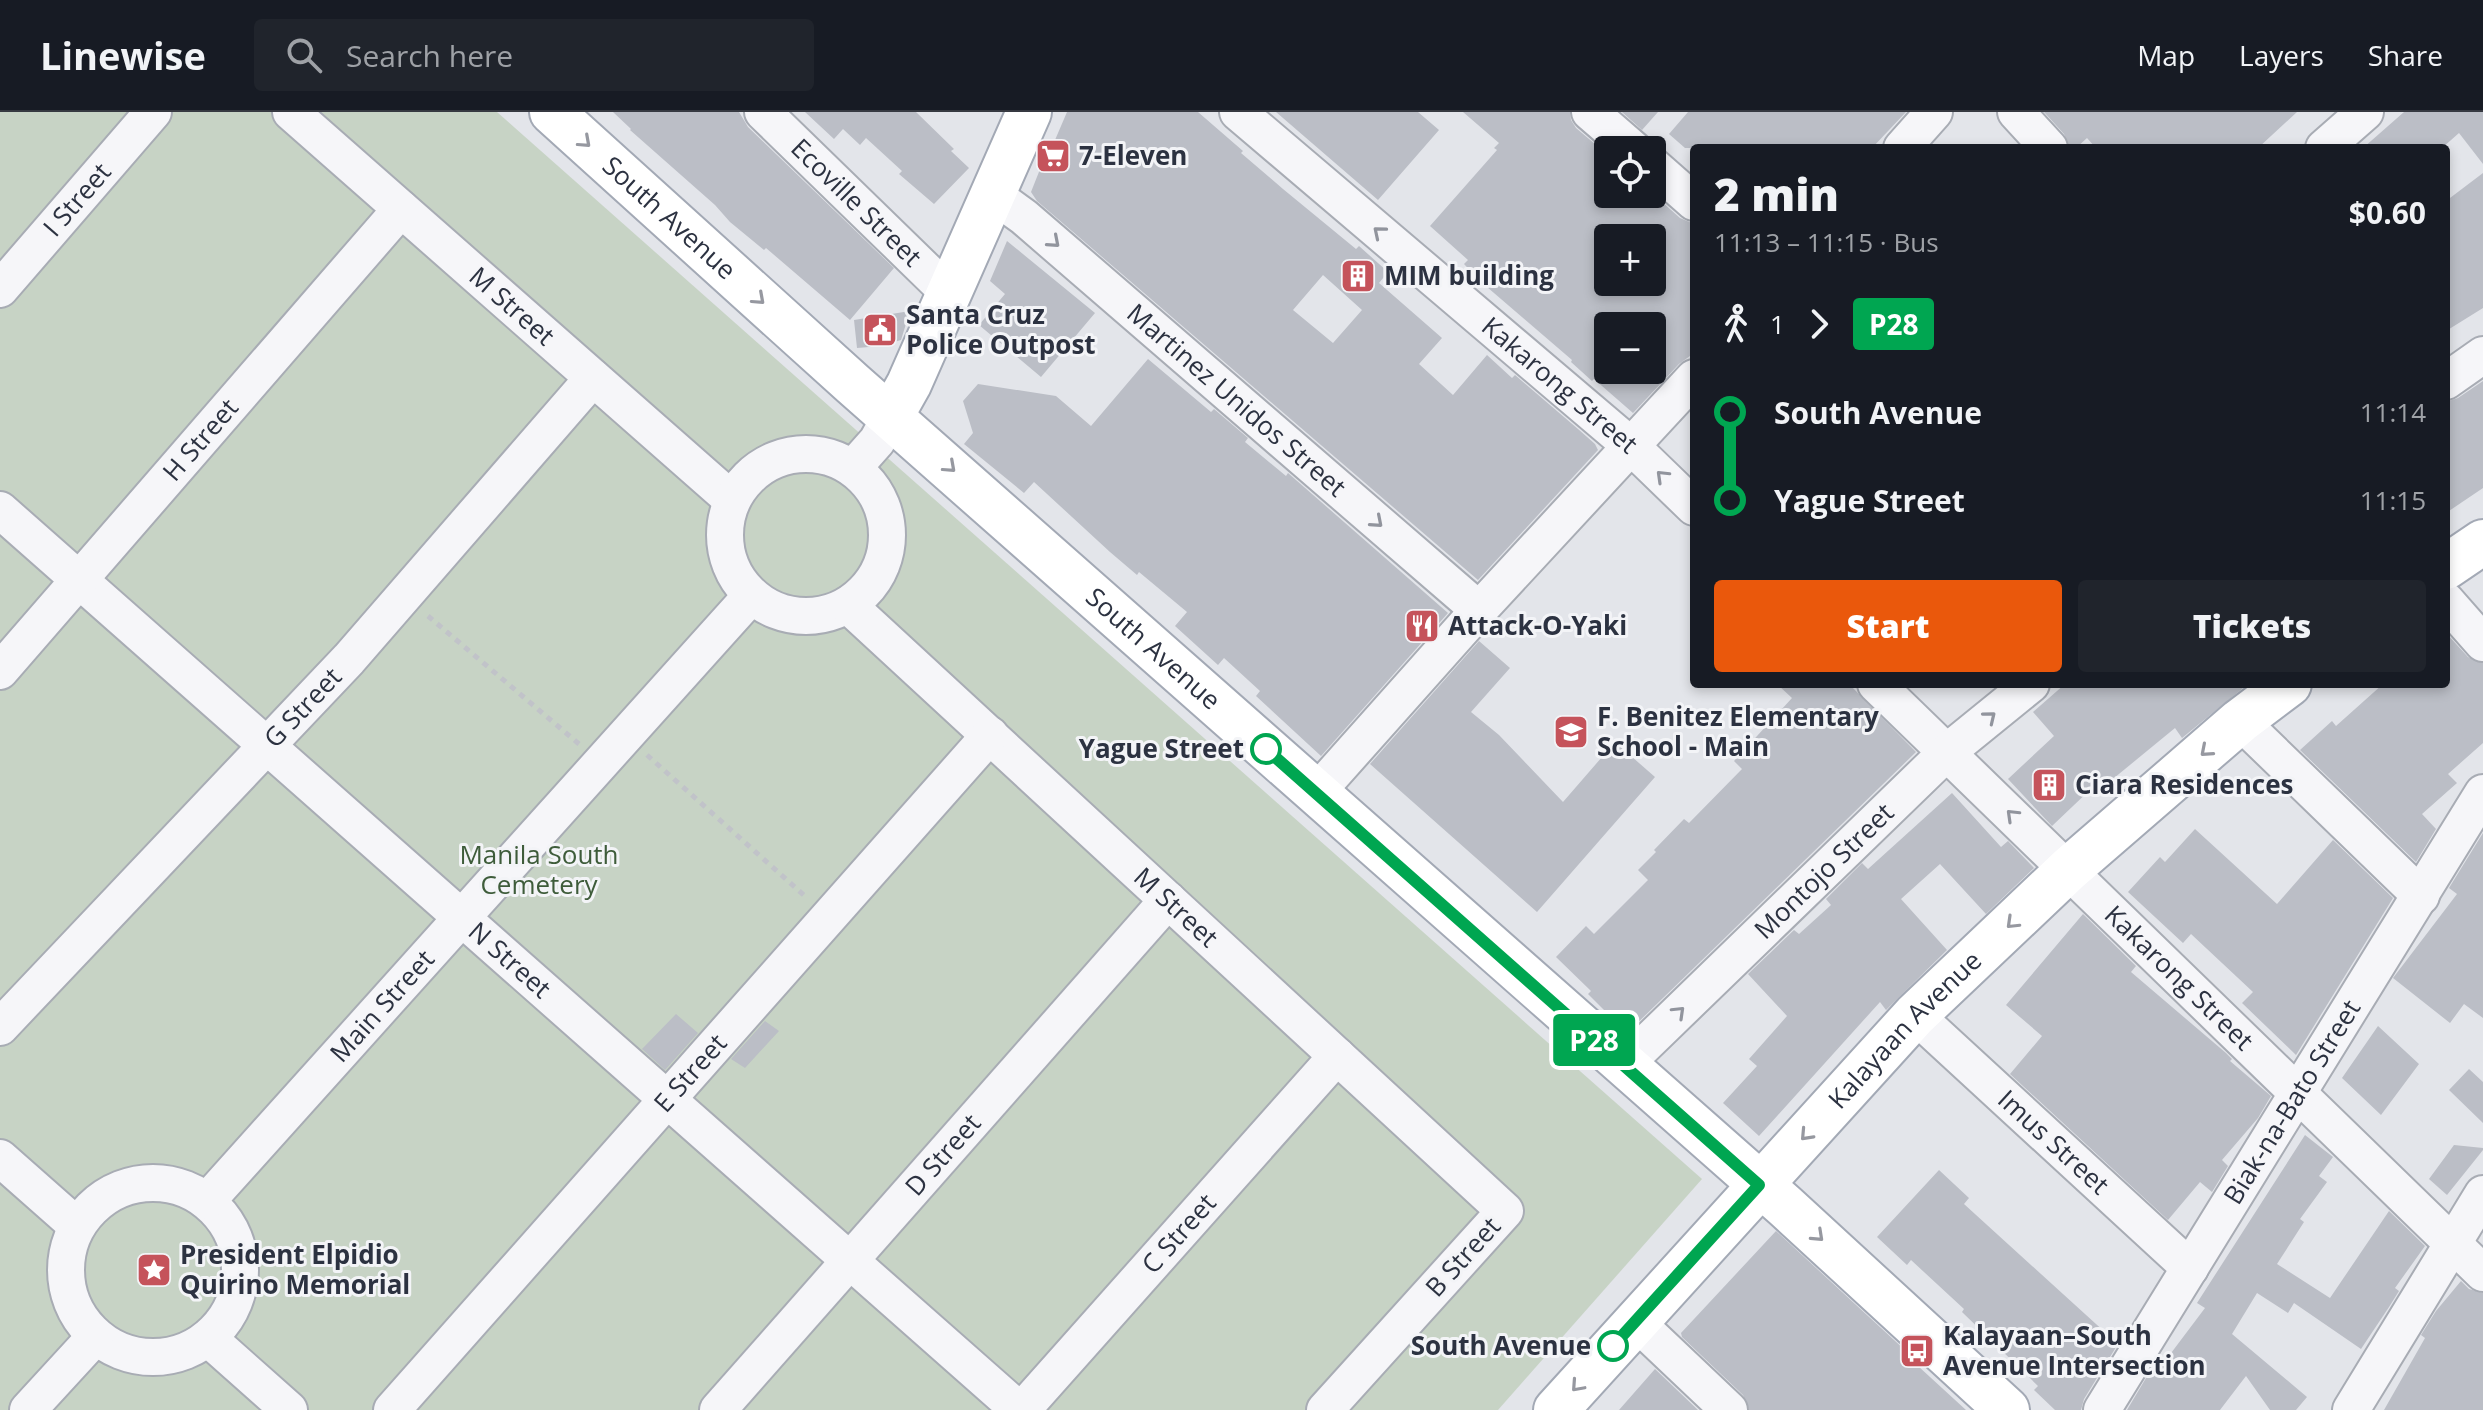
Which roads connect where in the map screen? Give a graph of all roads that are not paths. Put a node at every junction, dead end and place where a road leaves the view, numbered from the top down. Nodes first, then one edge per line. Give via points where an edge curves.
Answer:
1 (153, 112) edge
2 (291, 112) edge
3 (552, 112) edge
4 (763, 112) edge
5 (1029, 112) edge
6 (1238, 112) edge
7 (1590, 112) edge
8 (1934, 112) edge
9 (2016, 112) edge
10 (2365, 112) edge
11 (1618, 136) edge
12 (1906, 144) edge
13 (2045, 144) edge
14 (2329, 144) edge
15 (1666, 177) edge
16 (992, 194) junction
17 (1690, 198) edge
18 (401, 209) junction
19 (0, 289) edge
20 (949, 293) junction
21 (2483, 355) edge
22 (593, 378) junction
23 (2450, 378) edge
24 (1690, 382) edge
25 (891, 416) junction
26 (1631, 446) junction
27 (853, 468) junction
28 (732, 500) junction
29 (1690, 503) edge
30 (0, 510) edge
31 (2483, 542) edge
32 (2450, 564) edge
33 (79, 580) junction
34 (751, 596) junction
35 (848, 605) junction
36 (2450, 606) edge
37 (1479, 610) junction
38 (2483, 643) edge
39 (0, 671) edge
40 (1880, 688) edge
41 (2026, 688) edge
42 (2284, 688) edge
43 (2240, 721) junction
44 (990, 735) junction
45 (267, 746) junction
46 (1946, 753) junction
47 (1316, 793) junction
48 (2483, 793) edge
49 (2069, 869) junction
50 (2421, 896) junction
51 (1168, 900) junction
52 (462, 918) junction
53 (1915, 1015) junction
54 (0, 1027) edge
55 (1337, 1056) junction
56 (1623, 1066) junction
57 (2299, 1093) junction
58 (667, 1099) junction
59 (0, 1158) edge
60 (1759, 1185) junction
61 (2483, 1194) edge
62 (207, 1201) junction
63 (1505, 1211) joint
64 (77, 1226) junction
65 (2453, 1243) junction
66 (850, 1260) junction
67 (2190, 1268) junction
68 (2483, 1273) edge
69 (1635, 1321) junction
70 (95, 1337) junction
71 (208, 1338) junction
72 (28, 1410) edge
73 (289, 1410) edge
74 (392, 1410) edge
75 (718, 1410) edge
76 (1020, 1410) edge
77 (1325, 1410) edge
78 (1556, 1410) edge
79 (1729, 1410) edge
80 (2007, 1410) edge
81 (2102, 1410) edge
82 (2351, 1410) edge

1 - 19 street, I Street
2 - 18 street, M Street
3 -> 25 main road, South Avenue
4 - 20 street, Ecoville Street
5 - 16 main road
26 -> 6 street, Kakarong Street
7 - 11 street
8 - 12 street
9 - 13 street
10 - 14 street
15 - 17 street
16 - 20 main road
16 -> 37 street, Martinez Unidos Street
18 - 22 street, M Street
18 - 33 street, H Street
20 - 25 main road
21 - 23 street
22 - 28 street, M Street
22 - 45 street, G Street
24 - 26 street
25 - 27 street
25 -> 47 main road, South Avenue
29 -> 26 street, Kakarong Street
26 - 37 street
27 - 28 street via 821,455 786,456 745,480
27 - 35 street via 872,487 884,511 887,538 882,564
28 - 34 street via 725,525 726,551 735,576
30 - 33 street, N Street
31 - 32 main road
33 - 39 street, H Street
33 - 45 street, N Street
34 - 35 street via 773,610 798,616 824,615
34 - 52 street, Main Street
35 - 44 street, M Street
36 - 38 street
37 - 47 street
40 - 46 street, Kakarong Street
46 -> 41 street, Montojo Street
42 - 43 main road, Kalayaan Avenue
43 -> 49 main road, Kalayaan Avenue
43 - 50 street
44 - 51 street, M Street
44 - 58 street, E Street
45 - 52 street, N Street
45 - 54 street, G Street
49 -> 46 street, Kakarong Street
56 -> 46 street, Montojo Street
47 - 56 main road, South Avenue
48 - 50 street, Biak-na-Bato Street
49 -> 53 main road, Kalayaan Avenue
49 - 57 street, Kakarong Street
50 - 57 street, Biak-na-Bato Street
51 - 55 street, M Street
51 - 66 street, D Street
52 - 58 street, N Street
52 - 62 street, Main Street
53 -> 60 main road, Kalayaan Avenue
53 - 67 street, Imus Street
55 - 63 street, M Street
55 - 76 street, C Street
56 - 60 main road, South Avenue
57 - 65 street, Kakarong Street
57 - 67 street, Biak-na-Bato Street
58 - 66 street, N Street
58 - 74 street, E Street
59 - 64 street
60 - 69 main road, Kalayaan Avenue
60 -> 80 main road, South Avenue
61 - 65 street
62 - 64 street via 162,1183 137,1184 113,1192
62 - 71 street via 232,1232 241,1269 232,1308
63 - 77 street, B Street
64 - 70 street via 65,1272 79,1318
65 - 68 street, Kakarong Street
65 - 82 street
66 - 75 street, D Street
66 - 76 street, N Street
67 - 81 street, Biak-na-Bato Street
69 -> 78 main road, Kalayaan Avenue
69 - 79 street
70 - 71 street via 121,1352 151,1358 182,1354
70 - 72 street
71 - 73 street

